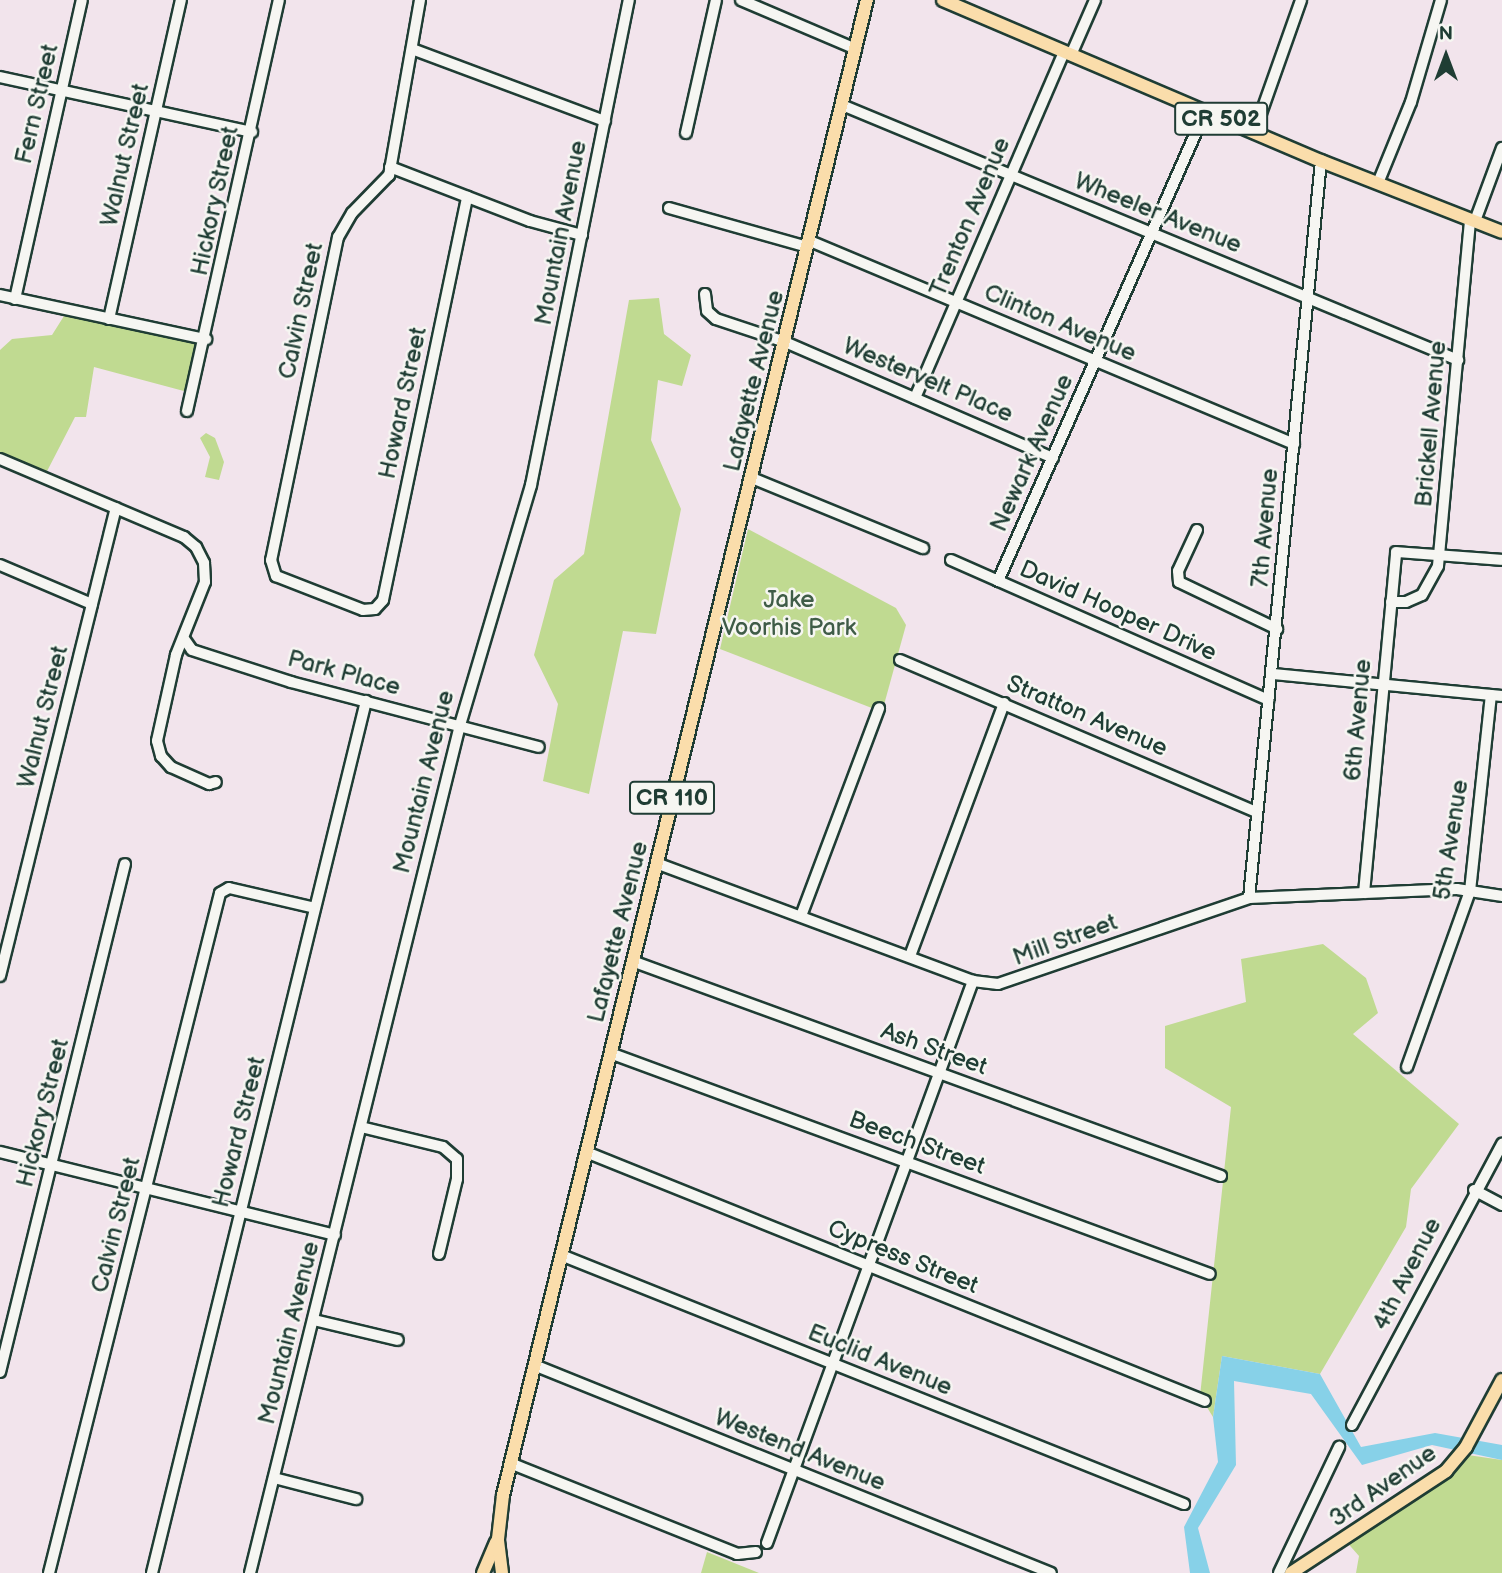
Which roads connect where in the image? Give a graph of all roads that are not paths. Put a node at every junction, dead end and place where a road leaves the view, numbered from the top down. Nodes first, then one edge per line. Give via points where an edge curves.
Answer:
1 (82, 0) edge
2 (181, 0) edge
3 (279, 0) edge
4 (420, 0) edge
5 (629, 0) edge
6 (716, 0) edge
7 (741, 0) edge
8 (867, 0) edge
9 (943, 0) edge
10 (1096, 0) edge
11 (1301, 0) edge
12 (1441, 0) edge
13 (412, 49) junction
14 (856, 49) junction
15 (1067, 53) junction
16 (0, 77) edge
17 (62, 91) junction
18 (842, 105) junction
19 (156, 111) junction
20 (1205, 112) junction
21 (605, 121) junction
22 (252, 132) junction
23 (686, 133) dead end
24 (1254, 133) junction
25 (1502, 148) edge
26 (1321, 162) junction
27 (390, 167) junction
28 (1011, 174) junction
29 (1378, 183) junction
30 (467, 197) junction
31 (668, 208) dead end
32 (1472, 220) junction
33 (1502, 232) edge
34 (1153, 233) junction
35 (582, 235) junction
36 (809, 244) junction
37 (705, 294) dead end
38 (0, 295) edge
39 (1308, 298) junction
40 (15, 299) junction
41 (956, 302) junction
42 (109, 319) junction
43 (206, 339) junction
44 (785, 342) junction
45 (1458, 360) junction
46 (1096, 361) junction
47 (915, 398) junction
48 (187, 411) dead end
49 (1294, 444) junction
50 (1053, 458) junction
51 (0, 459) edge
52 (752, 478) junction
53 (116, 508) junction
54 (1197, 530) dead end
55 (923, 548) dead end
56 (1440, 555) junction
57 (951, 560) dead end
58 (1502, 560) edge
59 (0, 565) edge
60 (998, 581) junction
61 (1391, 602) junction
62 (92, 604) junction
63 (369, 611) joint
64 (1277, 629) junction
65 (185, 640) junction
66 (900, 660) dead end
67 (1273, 674) junction
68 (1382, 685) junction
69 (1497, 696) edge
70 (1269, 700) junction
71 (366, 701) junction
72 (1004, 703) junction
73 (878, 708) dead end
74 (460, 725) junction
75 (539, 747) dead end
76 (216, 782) dead end
77 (1256, 812) junction
78 (656, 863) junction
79 (125, 864) dead end
80 (1469, 891) junction
81 (1364, 893) junction
82 (1502, 896) edge
83 (1249, 898) junction
84 (315, 908) junction
85 (801, 916) junction
86 (910, 956) junction
87 (632, 961) junction
88 (0, 976) edge
89 (973, 981) junction
90 (610, 1053) junction
91 (1407, 1067) dead end
92 (939, 1073) junction
93 (361, 1127) junction
94 (1502, 1144) edge
95 (0, 1152) edge
96 (586, 1152) junction
97 (907, 1162) junction
98 (52, 1165) junction
99 (1221, 1176) dead end
100 (146, 1188) junction
101 (1474, 1190) junction
102 (1502, 1205) edge
103 (241, 1212) junction
104 (335, 1235) junction
105 (439, 1254) dead end
106 (561, 1255) junction
107 (869, 1266) junction
108 (1210, 1274) dead end
109 (314, 1320) junction
110 (398, 1340) dead end
111 (833, 1364) junction
112 (534, 1365) junction
113 (0, 1372) edge
114 (1502, 1380) edge
115 (1205, 1401) dead end
116 (1352, 1425) dead end
117 (1339, 1447) dead end
118 (510, 1463) junction
119 (794, 1470) junction
120 (274, 1478) junction
121 (356, 1499) dead end
122 (1184, 1504) dead end
123 (767, 1543) dead end
124 (498, 1544) junction
125 (756, 1552) dead end
126 (49, 1573) edge
127 (152, 1573) edge
128 (250, 1573) edge
129 (483, 1573) edge
130 (502, 1573) edge
131 (1051, 1573) edge
132 (1279, 1573) edge
133 (1291, 1573) edge

1 - 17 street, Fern Street
2 - 19 street, Walnut Street
3 - 22 street, Hickory Street
4 - 13 street, Calvin Street
5 - 21 street, Mountain Avenue
6 - 23 street
7 - 14 street
8 - 14 main road, Lafayette Avenue / CR 110
9 - 15 main road, CR 502
10 - 15 street, Trenton Avenue
11 - 24 street
12 - 29 street via 1411,102
13 - 21 street
13 - 27 street, Calvin Street
14 - 18 main road, Lafayette Avenue / CR 110
15 - 20 main road, CR 502
15 - 28 street, Trenton Avenue
16 - 17 street
17 - 19 street
17 - 40 street, Fern Street
18 - 28 street, Wheeler Avenue
18 - 36 main road, Lafayette Avenue / CR 110
19 - 22 street
19 - 42 street, Walnut Street
20 - 24 main road, CR 502
20 - 34 street, Newark Avenue
21 - 35 street, Mountain Avenue
22 - 43 street, Hickory Street
24 - 26 main road, CR 502
25 - 32 street, Brickell Avenue
26 - 29 main road, CR 502
26 - 39 street, 7th Avenue
27 - 30 street
27 - 63 street, Calvin Street via 389,175 352,213 338,237 271,564 276,576
28 - 34 street, Wheeler Avenue
28 - 41 street, Trenton Avenue
29 - 32 main road, CR 502
30 - 35 street
30 - 63 street, Howard Street via 383,600
31 - 36 street, Clinton Avenue
32 - 33 main road, CR 502
32 - 45 street, Brickell Avenue
34 - 39 street, Wheeler Avenue
34 - 46 street, Newark Avenue
35 - 74 street, Mountain Avenue via 529,495
36 - 41 street, Clinton Avenue
36 - 44 main road, Lafayette Avenue / CR 110
37 - 44 street, Westervelt Place via 706,311 716,319
38 - 40 street
39 - 45 street, Wheeler Avenue
39 - 49 street, 7th Avenue
40 - 42 street
41 - 46 street, Clinton Avenue
41 - 47 street, Trenton Avenue
42 - 43 street
43 - 48 street, Hickory Street
44 - 47 street, Westervelt Place
44 - 52 main road, Lafayette Avenue / CR 110
45 - 56 street, Brickell Avenue
46 - 49 street, Clinton Avenue
46 - 50 street, Newark Avenue
47 - 50 street, Westervelt Place
49 - 64 street, 7th Avenue
50 - 60 street, Newark Avenue
51 - 53 street
52 - 55 street
52 - 78 main road, Lafayette Avenue / CR 110
53 - 62 street, Walnut Street
53 - 65 street via 189,541 201,555 205,579 189,615
54 - 64 street via 1178,570 1183,586
56 - 58 street
56 - 61 street, Brickell Avenue via 1434,579 1422,594 1406,602
56 - 61 street, 6th Avenue via 1396,552
57 - 60 street, David Hooper Drive
59 - 62 street
60 - 70 street, David Hooper Drive
61 - 68 street, 6th Avenue
62 - 88 street, Walnut Street
64 - 67 street, 7th Avenue
65 - 71 street, Park Place via 192,650
65 - 76 street via 173,668 158,749 171,767
66 - 72 street, Stratton Avenue
67 - 68 street
67 - 70 street, 7th Avenue
68 - 69 street
68 - 81 street, 6th Avenue
69 - 80 street, 5th Avenue
70 - 77 street, 7th Avenue
71 - 74 street, Park Place
71 - 84 street, Howard Street
72 - 77 street, Stratton Avenue
72 - 86 street
73 - 85 street
74 - 75 street, Park Place
74 - 93 street, Mountain Avenue
77 - 83 street, 7th Avenue
78 - 85 street, Mill Street
78 - 87 main road, Lafayette Avenue / CR 110
79 - 98 street, Hickory Street
80 - 81 street, Mill Street
80 - 82 street, Mill Street
80 - 91 street, 5th Avenue
81 - 83 street, Mill Street
83 - 89 street, Mill Street via 1007,983
84 - 100 street, Calvin Street via 225,889
84 - 103 street, Howard Street
85 - 86 street, Mill Street
86 - 89 street, Mill Street
87 - 90 main road, Lafayette Avenue / CR 110
87 - 92 street, Ash Street
89 - 92 street
90 - 96 main road, Lafayette Avenue / CR 110
90 - 97 street, Beech Street
92 - 97 street
92 - 99 street, Ash Street
93 - 104 street, Mountain Avenue
93 - 105 street via 443,1147 457,1158 457,1179
94 - 101 street, 4th Avenue
95 - 98 street
96 - 106 main road, Lafayette Avenue / CR 110
96 - 107 street, Cypress Street
97 - 107 street
97 - 108 street, Beech Street
98 - 100 street
98 - 113 street, Hickory Street
100 - 103 street
100 - 126 street, Calvin Street
101 - 102 street
101 - 116 street, 4th Avenue
103 - 104 street
103 - 127 street, Howard Street
104 - 109 street, Mountain Avenue
106 - 111 street, Euclid Avenue
106 - 112 main road, Lafayette Avenue / CR 110
107 - 111 street
107 - 115 street, Cypress Street
109 - 110 street
109 - 120 street, Mountain Avenue
111 - 119 street
111 - 122 street, Euclid Avenue
112 - 118 main road, Lafayette Avenue / CR 110
112 - 119 street, Westend Avenue
114 - 133 main road, 3rd Avenue via 1461,1454 1432,1482
117 - 132 street
118 - 124 main road, Lafayette Avenue / CR 110
118 - 125 street via 737,1554
119 - 123 street
119 - 131 street, Westend Avenue
120 - 121 street
120 - 128 street, Mountain Avenue
124 - 129 main road, CR 110
124 - 130 main road

